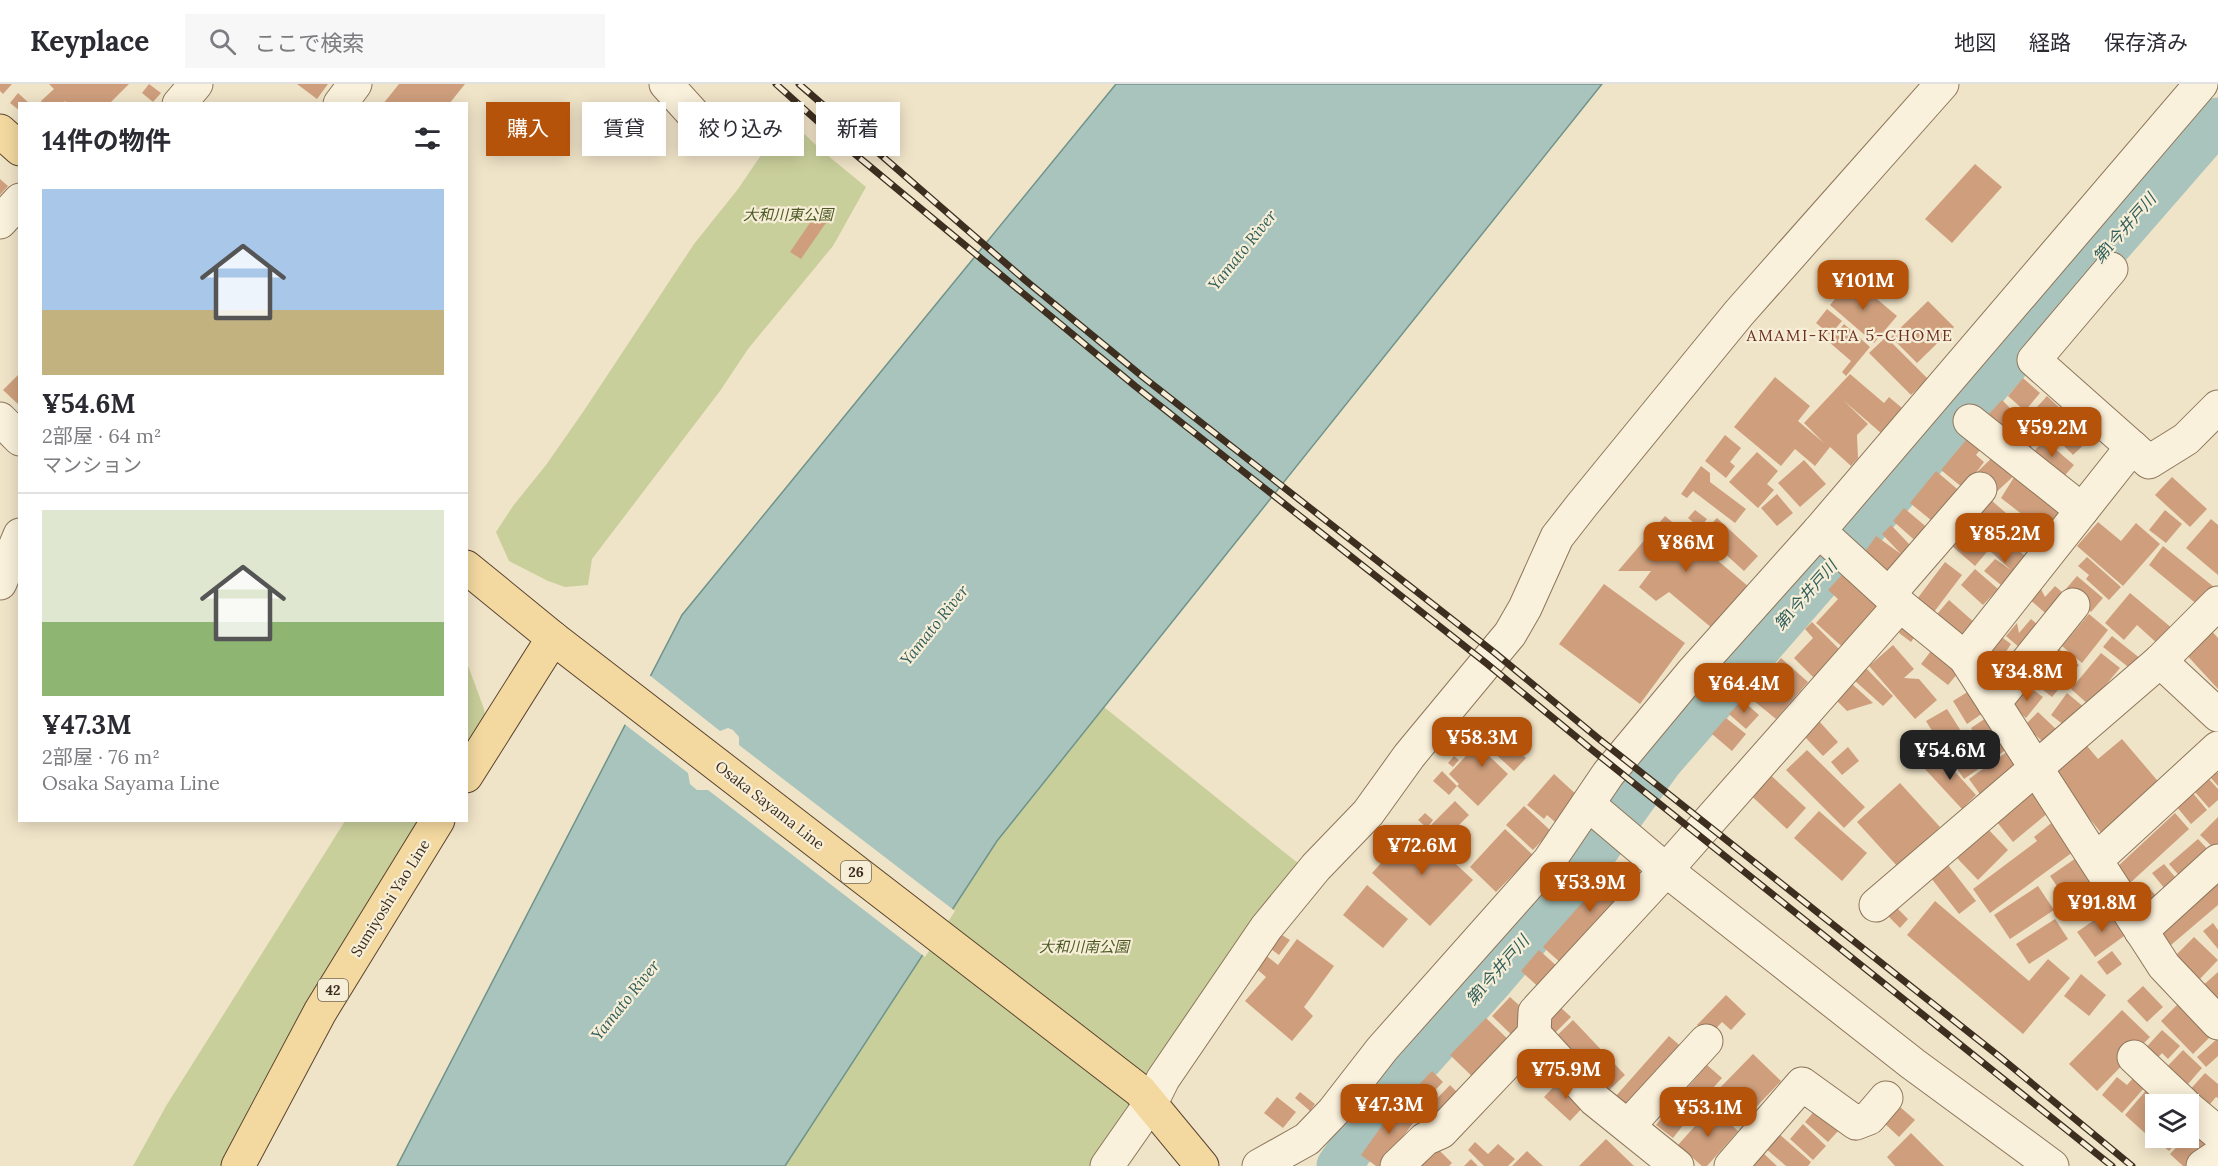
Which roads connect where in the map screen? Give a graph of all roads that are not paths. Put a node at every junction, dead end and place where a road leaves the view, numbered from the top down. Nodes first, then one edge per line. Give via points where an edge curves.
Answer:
1 (196, 84) edge
2 (356, 84) edge
3 (666, 84) edge
4 (1942, 84) edge
5 (2201, 84) edge
6 (181, 102) edge
7 (342, 102) edge
8 (682, 102) edge
9 (0, 131) edge
10 (18, 148) edge
11 (18, 203) edge
12 (0, 222) edge
13 (2111, 269) dead end
14 (2218, 407) edge
15 (0, 419) edge
16 (1970, 421) dead end
17 (18, 437) edge
18 (2132, 447) junction
19 (1980, 489) dead end
20 (2082, 510) junction
21 (18, 540) edge
22 (1835, 546) junction
23 (468, 569) edge
24 (0, 583) edge
25 (1894, 600) junction
26 (2218, 603) edge
27 (2073, 605) dead end
28 (563, 645) junction
29 (1965, 658) junction
30 (2160, 661) junction
31 (1994, 703) junction
32 (2218, 716) edge
33 (2218, 748) edge
34 (2036, 768) junction
35 (468, 773) edge
36 (1595, 810) junction
37 (437, 822) edge
38 (1382, 831) dead end
39 (2096, 860) junction
40 (2218, 861) edge
41 (1666, 870) junction
42 (1308, 877) junction
43 (1876, 906) dead end
44 (2141, 931) junction
45 (2218, 1023) edge
46 (1534, 1034) junction
47 (1706, 1041) dead end
48 (2134, 1057) dead end
49 (2173, 1094) edge
50 (1145, 1097) junction
51 (1886, 1098) dead end
52 (2199, 1117) edge
53 (1628, 1126) junction
54 (2218, 1133) edge
55 (2218, 1156) edge
56 (238, 1166) edge
57 (1107, 1166) edge
58 (1202, 1166) edge
59 (1259, 1166) edge
60 (1397, 1166) edge
61 (1677, 1166) edge
62 (1731, 1166) edge
63 (2052, 1166) edge
64 (2204, 1166) edge

1 - 6 street
2 - 7 street
3 - 8 street
4 - 42 street via 1739,313 1623,453 1557,537 1510,634 1409,756 1368,813
5 - 22 street
9 - 10 main road
11 - 12 street
13 - 18 street via 2034,360
14 - 18 street via 2186,439 2148,462
15 - 17 street
16 - 20 street
18 - 20 street
19 - 25 street
20 - 29 street
21 - 24 street
22 - 25 street
22 - 36 street via 1692,673 1608,774
23 - 28 main road, Osaka Sayama Line / 26
25 - 29 street
25 - 41 street
26 - 30 street
27 - 31 street
28 - 35 main road
28 - 50 main road, Osaka Sayama Line / 26
29 - 31 street
30 - 32 street
30 - 34 street
31 - 34 street
33 - 39 street
34 - 39 street
34 - 43 street
36 - 41 street
36 - 59 street via 1382,1048 1333,1112 1307,1139
37 - 56 main road, Sumiyoshi Yao Line / 42 via 320,1012
38 - 42 street via 1332,878
39 - 44 street
40 - 44 street
41 - 46 street via 1535,1012
41 - 63 street via 1913,1064
42 - 50 street via 1266,928 1162,1079
44 - 45 street via 2164,966
46 - 53 street via 1595,1100
46 - 60 street via 1441,1132 1425,1139
47 - 53 street
48 - 49 street
50 - 57 street
50 - 58 main road, Osaka Sayama Line / 26
51 - 62 street via 1869,1118 1856,1123 1802,1084
52 - 54 street
53 - 61 street
55 - 64 street

